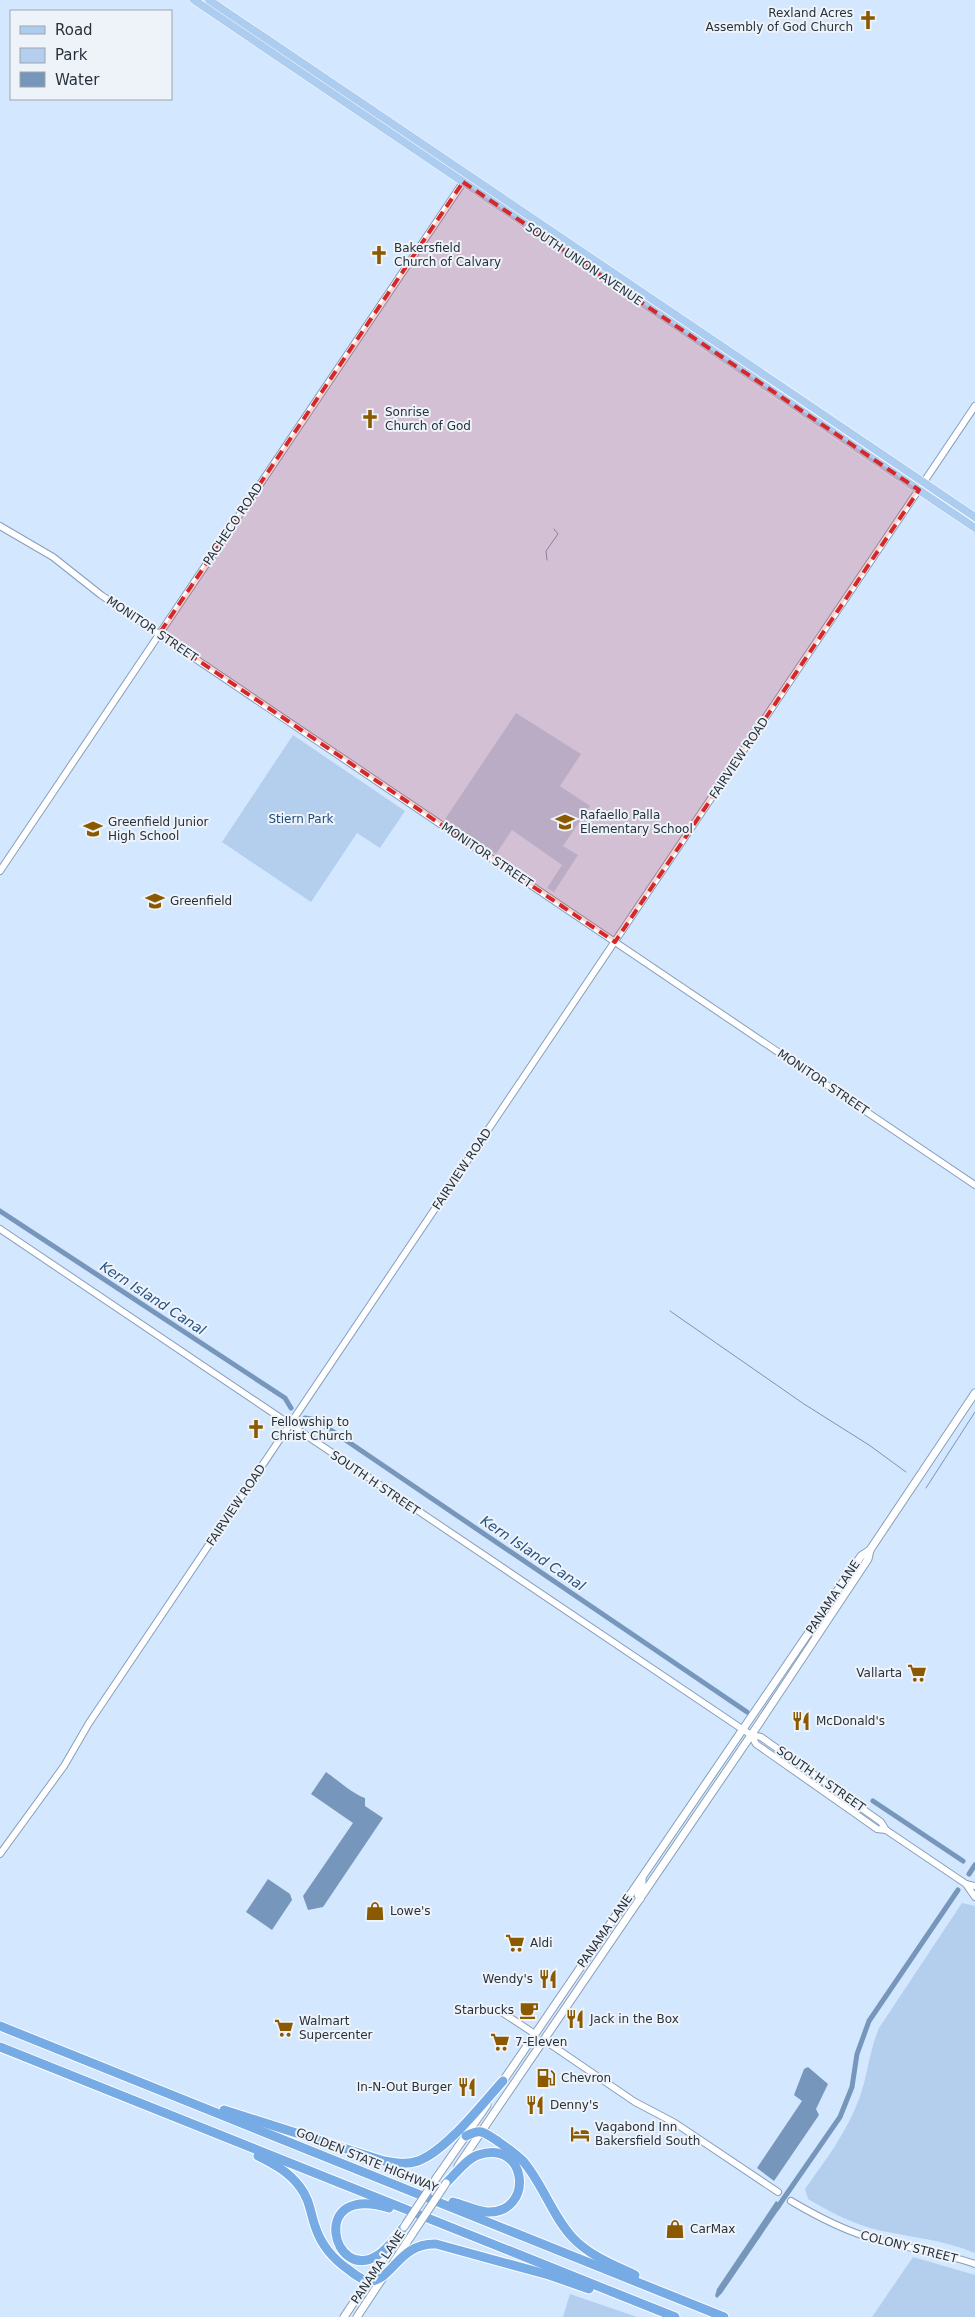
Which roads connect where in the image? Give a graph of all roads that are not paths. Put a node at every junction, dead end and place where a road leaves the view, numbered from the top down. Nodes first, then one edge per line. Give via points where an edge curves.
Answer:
1 (195, 0) edge
2 (209, 0) edge
3 (236, 18) junction
4 (258, 43) junction
5 (297, 60) junction
6 (464, 180) junction
7 (529, 227) junction
8 (580, 251) junction
9 (573, 256) junction
10 (624, 280) junction
11 (703, 344) junction
12 (752, 368) junction
13 (975, 406) edge
14 (810, 416) junction
15 (862, 441) junction
16 (921, 486) junction
17 (975, 517) edge
18 (0, 526) edge
19 (975, 528) edge
20 (159, 634) junction
21 (0, 870) edge
22 (615, 942) junction
23 (975, 1185) edge
24 (0, 1230) edge
25 (975, 1393) edge
26 (290, 1426) junction
27 (870, 1550) junction
28 (742, 1729) junction
29 (751, 1735) junction
30 (786, 1766) junction
31 (816, 1776) junction
32 (812, 1783) junction
33 (855, 1803) junction
34 (886, 1830) junction
35 (662, 1847) junction
36 (0, 1854) edge
37 (660, 1870) junction
38 (642, 1877) junction
39 (966, 1884) junction
40 (975, 1886) edge
41 (975, 1896) edge
42 (640, 1899) junction
43 (584, 1962) junction
44 (569, 2003) junction
45 (500, 2011) dead end
46 (0, 2026) edge
47 (535, 2034) junction
48 (544, 2040) junction
49 (0, 2047) edge
50 (503, 2081) junction
51 (198, 2106) junction
52 (176, 2118) junction
53 (482, 2131) junction
54 (466, 2136) junction
55 (374, 2176) junction
56 (446, 2183) junction
57 (778, 2192) dead end
58 (791, 2201) dead end
59 (404, 2227) junction
60 (473, 2236) junction
61 (975, 2264) edge
62 (385, 2275) junction
63 (368, 2281) junction
64 (696, 2306) junction
65 (344, 2317) edge
66 (357, 2317) edge
67 (673, 2317) edge
68 (724, 2317) edge

1 - 3 main road via 206,3 232,21
1 - 4 main road, SOUTH UNION AVENUE
2 - 3 main road, SOUTH UNION AVENUE
3 - 5 main road, SOUTH UNION AVENUE
4 - 5 main road via 262,41
4 - 6 main road, SOUTH UNION AVENUE
5 - 8 main road, SOUTH UNION AVENUE
6 - 7 main road, SOUTH UNION AVENUE
6 - 20 street, PACHECO ROAD
7 - 8 main road via 542,231 572,251
7 - 9 main road, SOUTH UNION AVENUE
8 - 10 main road, SOUTH UNION AVENUE
9 - 10 main road via 577,255 611,276
9 - 11 main road, SOUTH UNION AVENUE
10 - 12 main road, SOUTH UNION AVENUE
11 - 12 main road
11 - 14 main road, SOUTH UNION AVENUE
12 - 15 main road, SOUTH UNION AVENUE
13 - 16 street, FAIRVIEW ROAD
14 - 15 main road
14 - 16 main road, SOUTH UNION AVENUE
15 - 16 main road, SOUTH UNION AVENUE
16 - 17 main road, SOUTH UNION AVENUE
16 - 19 main road, SOUTH UNION AVENUE
16 - 22 street, FAIRVIEW ROAD
18 - 20 street, MONITOR STREET via 53,557
20 - 21 street, PACHECO ROAD
20 - 22 street, MONITOR STREET
22 - 23 street, MONITOR STREET
22 - 26 street, FAIRVIEW ROAD
24 - 26 street, SOUTH H STREET
25 - 27 main road, PANAMA LANE
26 - 28 street, SOUTH H STREET
26 - 36 street, FAIRVIEW ROAD via 94,1715 64,1766
27 - 28 main road, PANAMA LANE via 861,1556
27 - 29 main road, PANAMA LANE via 868,1560
28 - 29 street, SOUTH H STREET
28 - 35 main road, PANAMA LANE
29 - 30 street, SOUTH H STREET via 756,1744
29 - 31 street, SOUTH H STREET via 762,1736
29 - 37 main road, PANAMA LANE
30 - 31 street
30 - 32 street, SOUTH H STREET
31 - 33 street, SOUTH H STREET
32 - 33 street
32 - 34 street, SOUTH H STREET via 877,1828
33 - 34 street, SOUTH H STREET via 881,1822
34 - 39 street, SOUTH H STREET
35 - 37 main road via 665,1852
35 - 38 main road, PANAMA LANE
37 - 42 main road, PANAMA LANE
38 - 42 main road
38 - 43 main road, PANAMA LANE
39 - 40 street, SOUTH H STREET
39 - 41 street, SOUTH H STREET
42 - 44 main road, PANAMA LANE
43 - 44 main road via 586,1969
43 - 47 main road, PANAMA LANE
44 - 48 main road, PANAMA LANE
45 - 47 street
46 - 51 highway, GOLDEN STATE HIGHWAY
47 - 50 main road, PANAMA LANE
48 - 53 main road, PANAMA LANE
48 - 57 street
49 - 52 highway
50 - 51 highway via 435,2152 418,2161 401,2164 213,2106
50 - 54 main road, PANAMA LANE
51 - 55 highway, GOLDEN STATE HIGHWAY
52 - 60 highway
52 - 63 highway via 290,2175 307,2197 315,2226 329,2252 336,2261
53 - 54 highway
53 - 56 main road, PANAMA LANE
53 - 64 highway via 524,2162 565,2229 578,2244
54 - 59 main road, PANAMA LANE, bridge
55 - 56 highway via 488,2212 510,2204 519,2190 520,2179 517,2168 506,2156 496,2153 470,2159
55 - 64 highway, GOLDEN STATE HIGHWAY
56 - 62 main road, PANAMA LANE, bridge
58 - 61 street, COLONY STREET via 821,2219 857,2234
59 - 60 highway via 379,2255 366,2260 349,2256 335,2240 341,2215 349,2207 365,2202
59 - 63 main road, PANAMA LANE
60 - 67 highway
62 - 63 highway
62 - 66 main road, PANAMA LANE
62 - 67 highway via 409,2250 436,2244 549,2275
63 - 65 main road, PANAMA LANE
64 - 68 highway, GOLDEN STATE HIGHWAY

